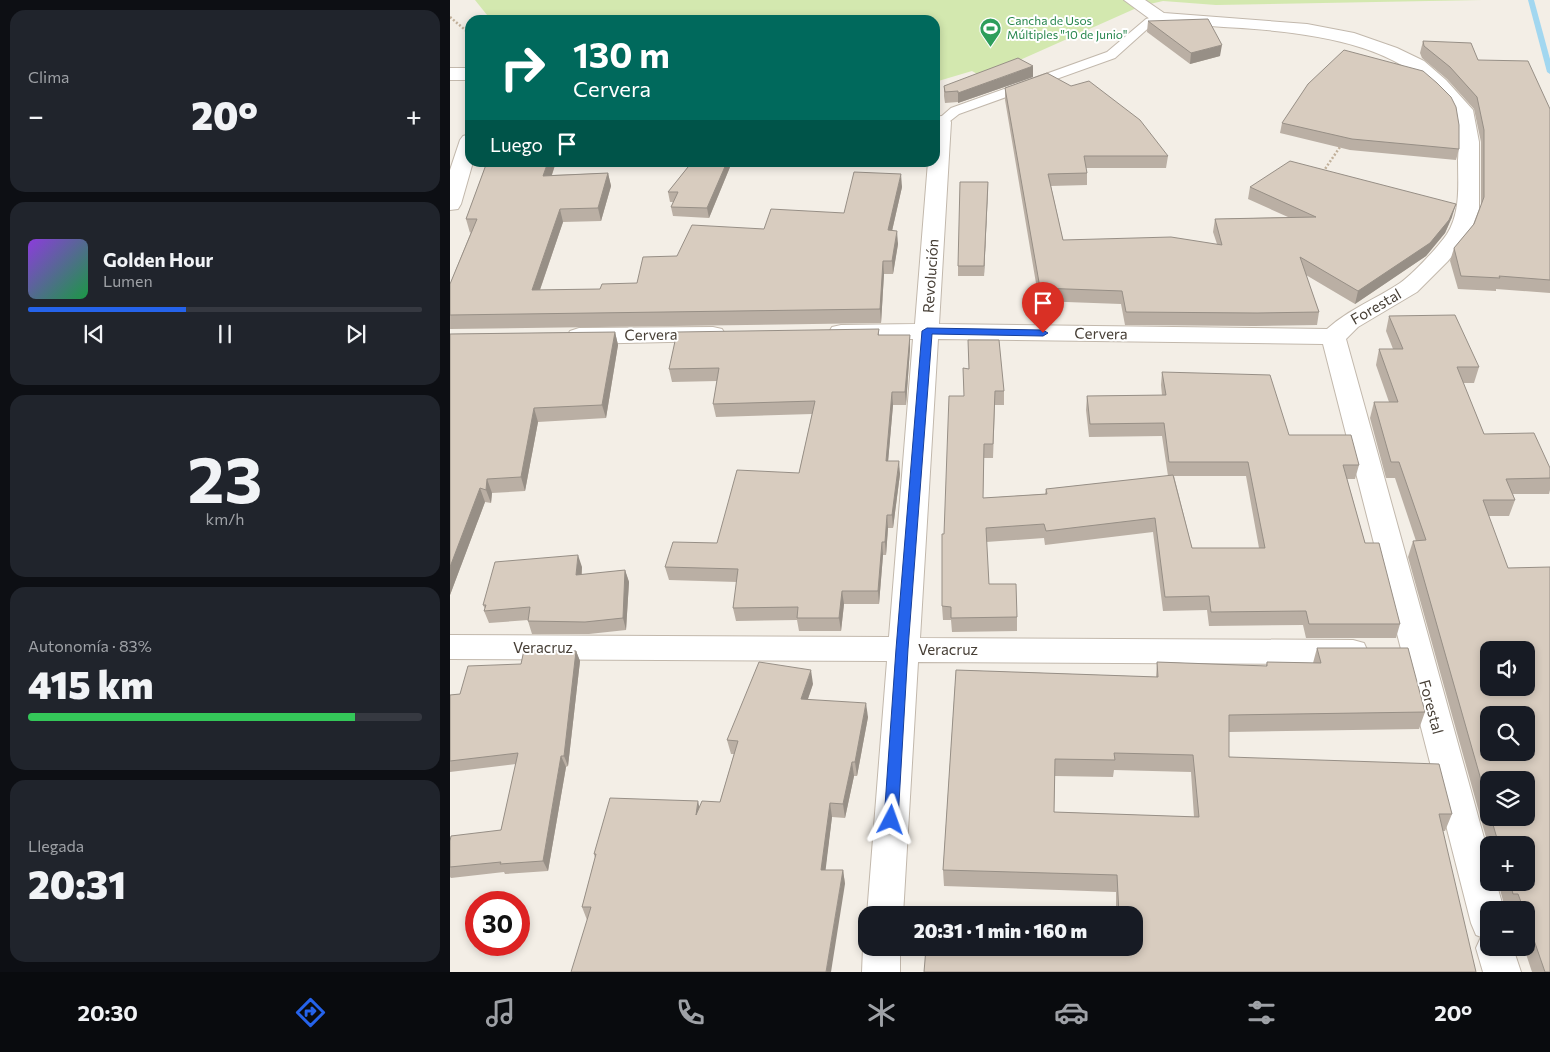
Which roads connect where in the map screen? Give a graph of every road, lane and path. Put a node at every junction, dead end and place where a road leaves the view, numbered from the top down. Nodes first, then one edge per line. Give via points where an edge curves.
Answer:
1 (1133, 0) edge
2 (450, 17) edge
3 (1160, 18) junction
4 (465, 30) edge
5 (450, 74) edge
6 (465, 74) edge
7 (941, 122) joint
8 (940, 137) edge
9 (1346, 139) edge
10 (465, 156) edge
11 (938, 167) edge
12 (1320, 176) edge
13 (450, 204) edge
14 (927, 331) junction
15 (818, 333) edge
16 (738, 334) edge
17 (559, 336) edge
18 (1333, 337) junction
19 (450, 647) edge
20 (902, 649) junction
21 (1394, 652) junction
22 (1481, 901) edge
23 (885, 906) edge
24 (882, 956) edge
25 (1497, 956) edge
26 (881, 972) edge
27 (1502, 972) edge

1 - 3 street, Forestal
2 - 4 path
3 - 7 lane, Revolución via 1150,21 1111,55 955,111
3 - 18 street, Forestal via 1307,29 1348,37 1417,65 1462,110 1469,142 1468,209 1458,235 1409,288 1349,322
5 - 6 street
7 - 8 street, Revolución
9 - 12 path
10 - 13 street
11 - 14 street, Revolución
14 - 15 street, Cervera
14 - 18 street, Cervera
14 - 20 street, Revolución
16 - 17 street, Cervera
18 - 21 street, Forestal
19 - 20 street, Veracruz
20 - 21 street, Veracruz
20 - 23 street, Revolución
21 - 22 street, Forestal
24 - 26 street
25 - 27 street

